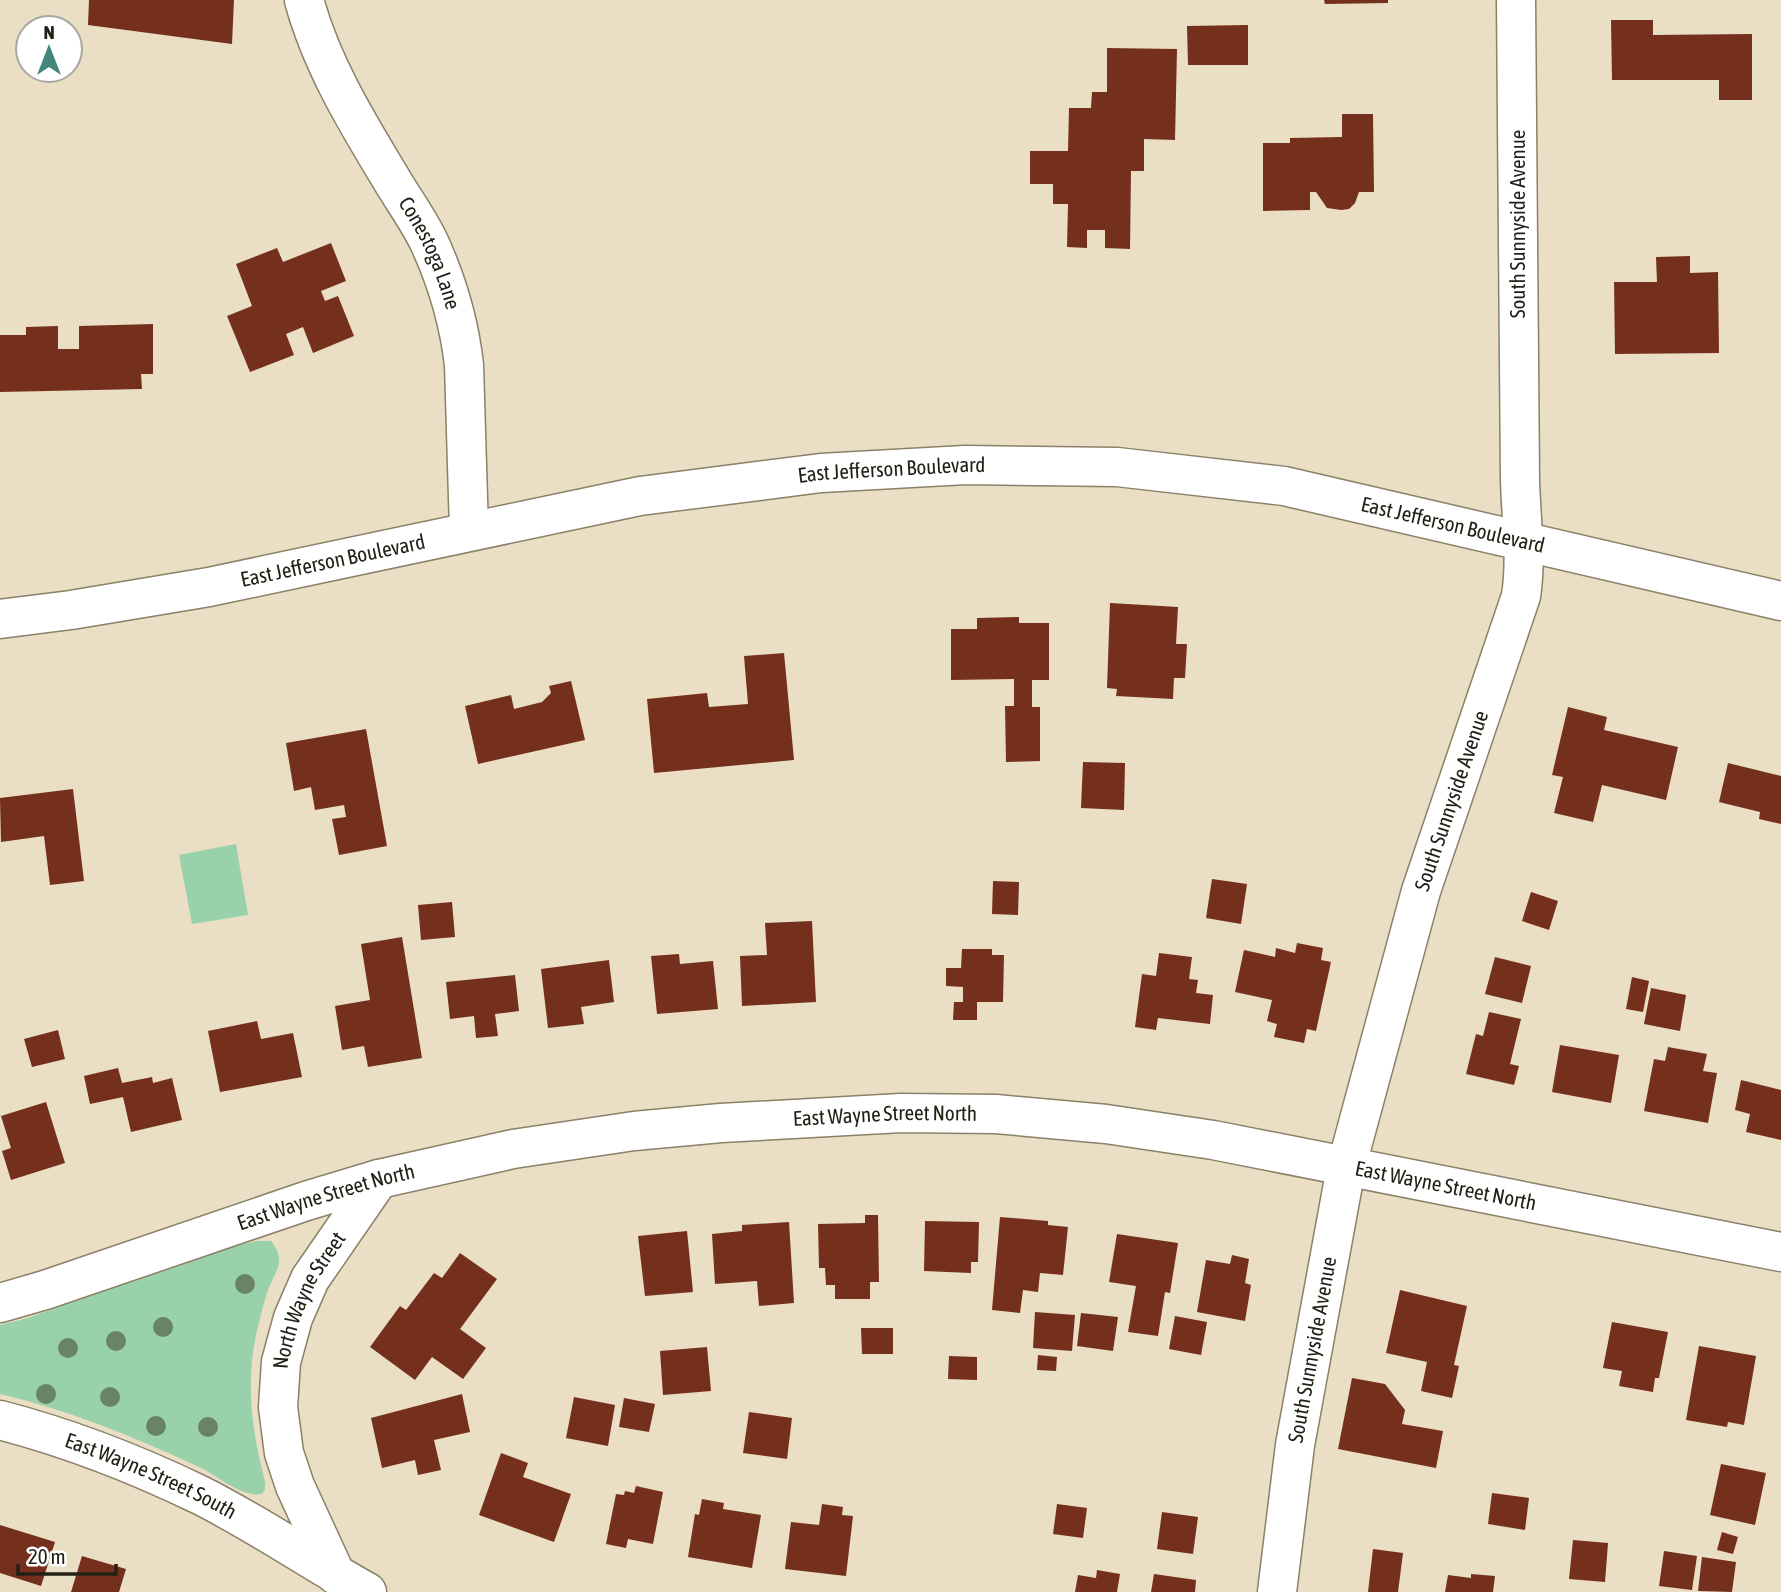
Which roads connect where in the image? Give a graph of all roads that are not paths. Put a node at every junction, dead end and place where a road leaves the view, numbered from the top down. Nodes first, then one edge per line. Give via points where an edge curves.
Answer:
1 (304, 0) edge
2 (1516, 0) edge
3 (469, 531) junction
4 (1525, 540) junction
5 (1781, 601) edge
6 (0, 619) edge
7 (1346, 1168) junction
8 (379, 1180) junction
9 (1781, 1252) edge
10 (0, 1303) edge
11 (0, 1420) edge
12 (352, 1583) edge
13 (1277, 1592) edge

1 - 3 street, Conestoga Lane via 332,76 428,239 449,288 464,365
2 - 4 street, South Sunnyside Avenue via 1520,480
3 - 4 street, East Jefferson Boulevard via 629,498 747,481 897,467 1013,465 1117,467 1284,486
3 - 6 street, East Jefferson Boulevard via 209,587
4 - 5 street, East Jefferson Boulevard
4 - 7 street, South Sunnyside Avenue via 1521,596 1421,891
7 - 8 street, East Wayne Street North via 1213,1140 1106,1124 996,1114 901,1113 634,1131 513,1149
7 - 9 street, East Wayne Street North
7 - 13 street, South Sunnyside Avenue via 1295,1445
8 - 10 street, East Wayne Street North via 306,1200
8 - 12 street, North Wayne Street via 310,1279 281,1362 278,1407 291,1475
11 - 12 street, East Wayne Street South via 122,1459 202,1496

